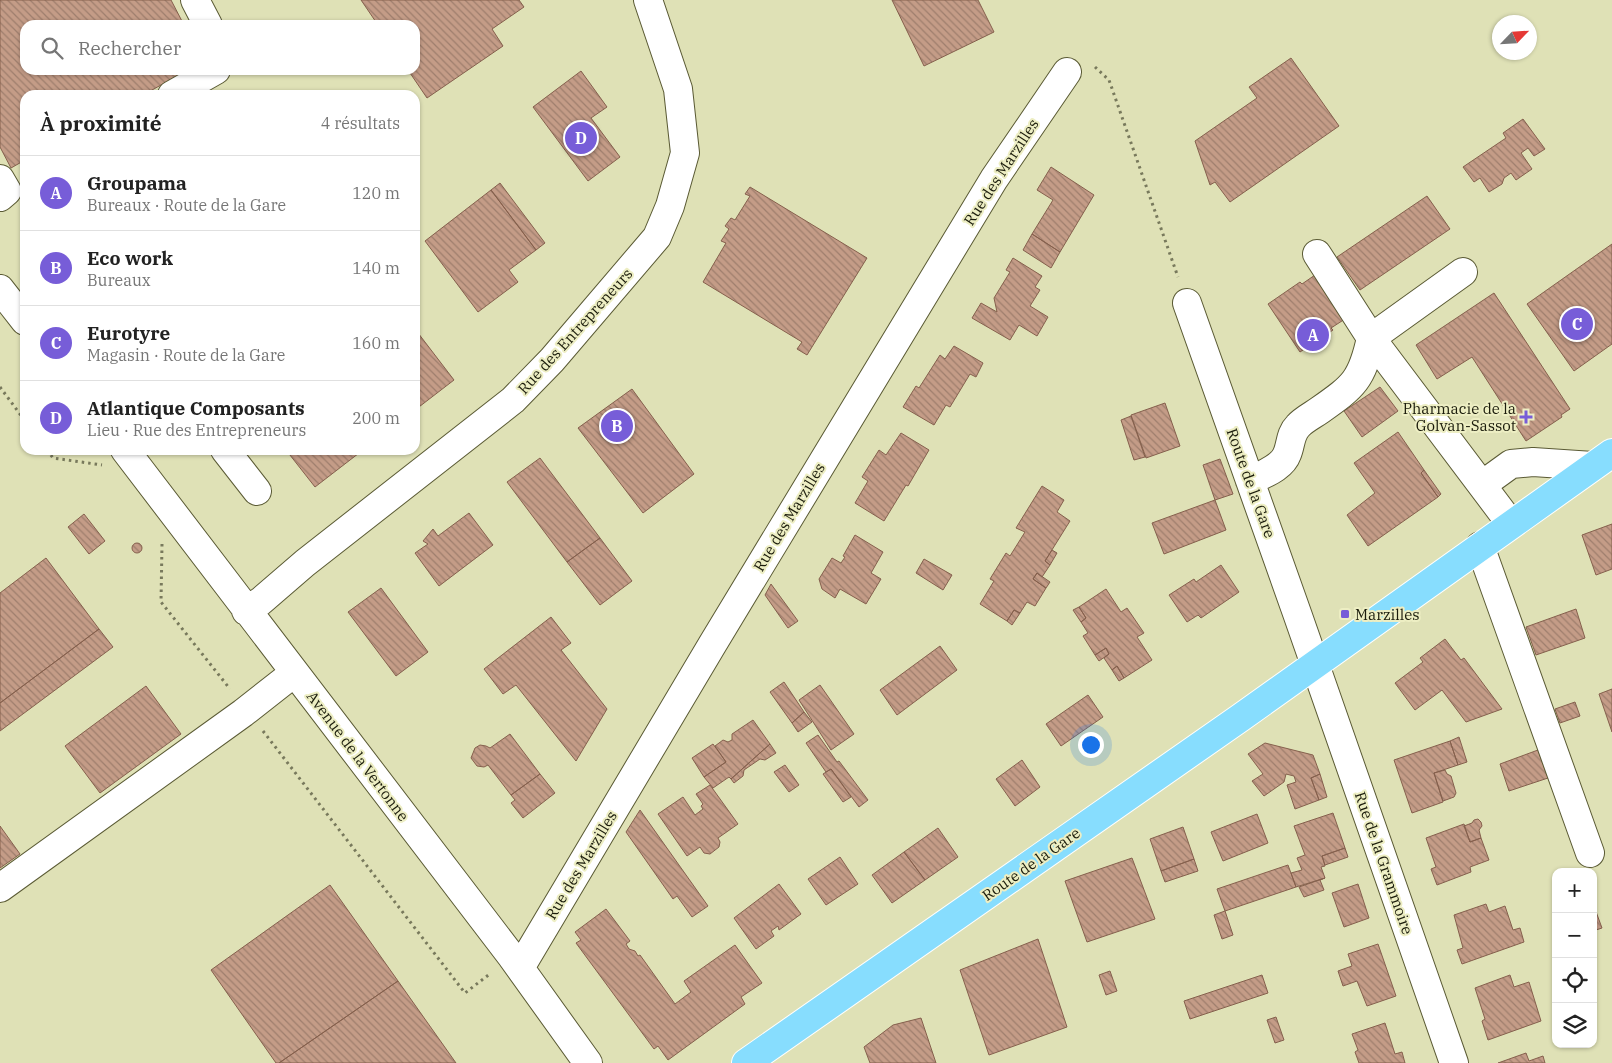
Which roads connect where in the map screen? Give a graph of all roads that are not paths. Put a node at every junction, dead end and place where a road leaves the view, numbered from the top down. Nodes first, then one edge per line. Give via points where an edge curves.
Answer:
1 (195, 0) edge
2 (648, 0) edge
3 (205, 20) edge
4 (1067, 72) road end
5 (207, 75) edge
6 (181, 90) edge
7 (1317, 254) dead end
8 (1463, 272) dead end
9 (0, 289) edge
10 (1187, 303) road end
11 (20, 315) edge
12 (1371, 338) junction
13 (229, 455) edge
14 (116, 458) edge
15 (1603, 459) edge
16 (1250, 480) junction
17 (1482, 485) junction
18 (257, 491) dead end
19 (1511, 524) junction
20 (1480, 546) junction
21 (246, 611) junction
22 (1314, 664) junction
23 (294, 673) junction
24 (1590, 853) dead end
25 (0, 888) edge
26 (508, 969) junction
27 (588, 1063) edge
28 (746, 1063) edge
29 (1454, 1063) edge

1 - 3 street
2 - 21 street, Rue des Entrepreneurs via 678,89 685,153 657,238 552,360 512,400
4 - 26 street, Rue des Marzilles via 994,179 707,653
5 - 6 street
7 - 12 street
8 - 12 street
9 - 11 street
10 - 16 street, Route de la Gare
12 - 16 street via 1361,374 1344,394 1298,425 1282,463
12 - 17 street
13 - 18 street
14 - 21 street, Avenue de la Vertonne
15 - 17 street via 1511,464
15 - 19 main road, Route de la Gare
16 - 22 street, Route de la Gare
17 - 19 street
19 - 20 main road, Route de la Gare
20 - 22 main road, Route de la Gare
20 - 24 street
21 - 23 street, Avenue de la Vertonne
22 - 28 main road, Route de la Gare
22 - 29 street, Rue de la Grammoire
23 - 25 street
23 - 26 street, Avenue de la Vertonne
26 - 27 street, Avenue de la Vertonne

